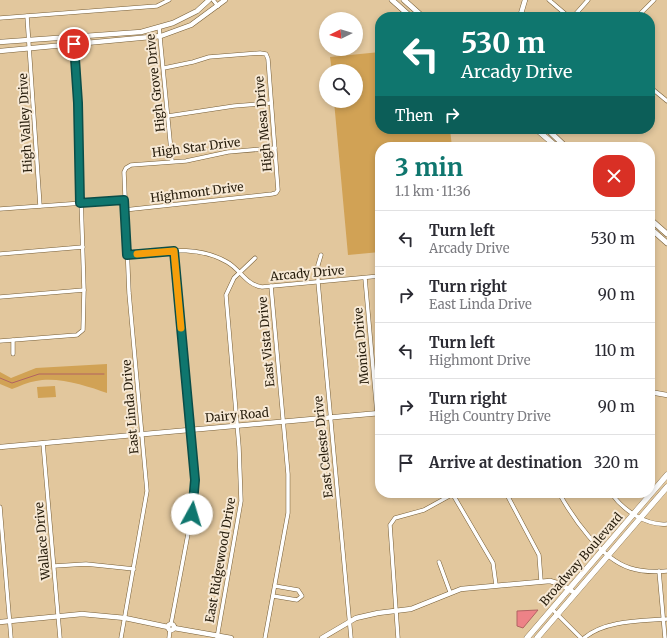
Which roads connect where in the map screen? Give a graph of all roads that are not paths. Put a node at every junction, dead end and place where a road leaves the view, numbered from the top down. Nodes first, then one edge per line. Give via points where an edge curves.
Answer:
1 (156, 0) edge
2 (169, 0) edge
3 (209, 0) edge
4 (213, 0) edge
5 (225, 0) edge
6 (392, 0) edge
7 (404, 0) edge
8 (526, 0) edge
9 (549, 0) edge
10 (588, 0) edge
11 (654, 0) edge
12 (157, 6) junction
13 (218, 6) junction
14 (405, 12) edge
15 (417, 12) edge
16 (522, 12) edge
17 (563, 12) edge
18 (577, 12) edge
19 (642, 12) edge
20 (27, 16) junction
21 (0, 18) edge
22 (159, 27) junction
23 (73, 36) junction
24 (161, 36) junction
25 (30, 40) junction
26 (0, 42) edge
27 (74, 44) junction
28 (30, 47) junction
29 (0, 51) edge
30 (164, 68) junction
31 (655, 91) edge
32 (667, 101) edge
33 (271, 103) junction
34 (168, 116) junction
35 (542, 134) edge
36 (552, 134) edge
37 (551, 142) edge
38 (561, 142) edge
39 (275, 148) junction
40 (172, 161) junction
41 (124, 172) joint
42 (272, 194) joint
43 (124, 200) junction
44 (80, 203) junction
45 (40, 206) junction
46 (0, 209) edge
47 (124, 210) junction
48 (655, 224) edge
49 (655, 232) edge
50 (667, 234) edge
51 (667, 243) edge
52 (82, 247) junction
53 (174, 251) junction
54 (0, 254) edge
55 (127, 255) junction
56 (321, 255) dead end
57 (255, 258) dead end
58 (240, 273) junction
59 (375, 277) edge
60 (365, 278) junction
61 (318, 282) junction
62 (271, 286) junction
63 (84, 290) junction
64 (0, 297) edge
65 (12, 340) junction
66 (0, 341) edge
67 (14, 354) dead end
68 (375, 374) edge
69 (655, 393) edge
70 (667, 395) edge
71 (375, 413) edge
72 (330, 417) junction
73 (283, 421) junction
74 (236, 425) junction
75 (190, 430) junction
76 (142, 434) junction
77 (43, 443) junction
78 (0, 447) edge
79 (667, 475) edge
80 (667, 488) edge
81 (655, 489) edge
82 (444, 498) edge
83 (455, 498) edge
84 (509, 498) edge
85 (562, 498) edge
86 (616, 498) edge
87 (648, 498) edge
88 (0, 507) edge
89 (634, 514) junction
90 (641, 518) junction
91 (667, 524) edge
92 (603, 550) junction
93 (608, 555) junction
94 (439, 562) dead end
95 (54, 566) junction
96 (134, 569) junction
97 (659, 571) junction
98 (667, 571) edge
99 (541, 581) junction
100 (496, 585) junction
101 (275, 586) junction
102 (568, 590) junction
103 (450, 592) junction
104 (575, 593) junction
105 (273, 596) junction
106 (552, 609) junction
107 (396, 611) junction
108 (557, 615) junction
109 (59, 617) junction
110 (125, 618) junction
111 (665, 619) edge
112 (9, 621) junction
113 (0, 622) edge
114 (350, 622) junction
115 (171, 627) junction
116 (217, 637) edge
117 (11, 638) edge
118 (60, 638) edge
119 (121, 638) edge
120 (169, 638) edge
121 (232, 638) edge
122 (265, 638) edge
123 (322, 638) edge
124 (351, 638) edge
125 (398, 638) edge
126 (527, 638) edge
127 (537, 638) edge
128 (581, 638) edge
129 (584, 638) edge
130 (664, 638) edge

1 - 12 street
2 - 12 street
3 - 22 street via 197,11
4 - 13 street
5 - 13 street
6 - 14 main road
7 - 15 main road
8 - 16 street
9 - 17 street
10 - 18 street
11 - 19 street
12 - 20 street
13 - 24 street via 190,25
20 - 21 street
20 - 25 street, High Valley Drive
22 - 23 street via 141,32
22 - 24 street, High Grove Drive
23 - 25 street
23 - 27 street
24 - 27 street
24 - 30 street, High Grove Drive
25 - 26 street
25 - 28 street, High Valley Drive
27 - 28 street
27 - 44 street
28 - 29 street
28 - 45 street, High Valley Drive
30 - 33 street, High Mesa Drive via 209,57 260,52 266,54 268,59
30 - 34 street, High Grove Drive
31 - 32 street
33 - 34 street
33 - 39 street, High Mesa Drive
34 - 40 street, High Grove Drive
35 - 37 main road
36 - 38 main road
39 - 40 street, High Star Drive
39 - 42 street, High Mesa Drive via 278,186 276,193
40 - 41 street, High Star Drive via 131,165
41 - 43 street, East Linda Drive
42 - 47 street, Highmont Drive
43 - 44 street
43 - 47 street, East Linda Drive
44 - 45 street
44 - 52 street
45 - 46 street
47 - 55 street, East Linda Drive
48 - 50 main road
49 - 51 main road
52 - 54 street
52 - 63 street
53 - 55 street, Arcady Drive
53 - 58 street, Arcady Drive via 194,250 211,254 229,262
53 - 75 street
55 - 76 street, East Linda Drive
56 - 61 street, East Celeste Drive
57 - 58 street, East Ridgewood Drive
58 - 62 street, Arcady Drive via 256,286
58 - 74 street, East Ridgewood Drive via 228,287 225,303
59 - 60 street, Arcady Drive
60 - 61 street, Arcady Drive
60 - 68 street, Monica Drive
61 - 62 street, Arcady Drive
61 - 72 street, East Celeste Drive
62 - 73 street, East Vista Drive
63 - 64 street
63 - 65 street via 83,330 77,334
65 - 66 street
65 - 67 street
69 - 70 street
71 - 72 street, Dairy Road
72 - 73 street, Dairy Road
72 - 114 street, East Celeste Drive
73 - 74 street, Dairy Road
73 - 101 street, East Vista Drive via 288,474 288,513
74 - 75 street, Dairy Road
74 - 116 street, East Ridgewood Drive via 242,480 241,501
75 - 76 street, Dairy Road
75 - 115 street via 194,502
76 - 77 street, Dairy Road
76 - 96 street, East Linda Drive via 147,491
77 - 78 street, Dairy Road
77 - 95 street, Wallace Drive
79 - 81 main road, Broadway Boulevard
80 - 90 main road, Broadway Boulevard
82 - 107 street via 424,510 395,518 390,526
83 - 100 street via 493,563
84 - 99 street via 539,555
85 - 92 street via 578,524
86 - 89 street
87 - 89 main road, Broadway Boulevard
88 - 112 street
89 - 90 street
89 - 92 main road, Broadway Boulevard
90 - 91 street via 651,524
90 - 93 main road, Broadway Boulevard
92 - 93 street
92 - 102 main road, Broadway Boulevard
93 - 97 street via 630,568
93 - 104 main road, Broadway Boulevard
94 - 103 street
95 - 96 street via 86,564
95 - 109 street, Wallace Drive
96 - 110 street, East Linda Drive
97 - 98 street
97 - 111 street
99 - 100 street
99 - 102 street via 555,582
100 - 103 street
101 - 105 street, East Vista Drive
101 - 105 street via 298,590 302,596 297,600
102 - 104 street
102 - 106 main road, Broadway Boulevard
103 - 107 street via 411,610
104 - 108 main road, Broadway Boulevard
105 - 122 street, East Vista Drive
106 - 108 street
106 - 126 main road, Broadway Boulevard
107 - 114 street via 366,615
107 - 125 street
108 - 127 main road, Broadway Boulevard
108 - 128 street
109 - 110 street via 82,614
109 - 112 street
109 - 118 street, Wallace Drive
110 - 115 street
110 - 119 street, East Linda Drive
111 - 129 street via 614,624
111 - 130 street
112 - 113 street
112 - 117 street
114 - 123 street
114 - 124 street, East Celeste Drive
115 - 116 street
115 - 120 street
116 - 121 street

